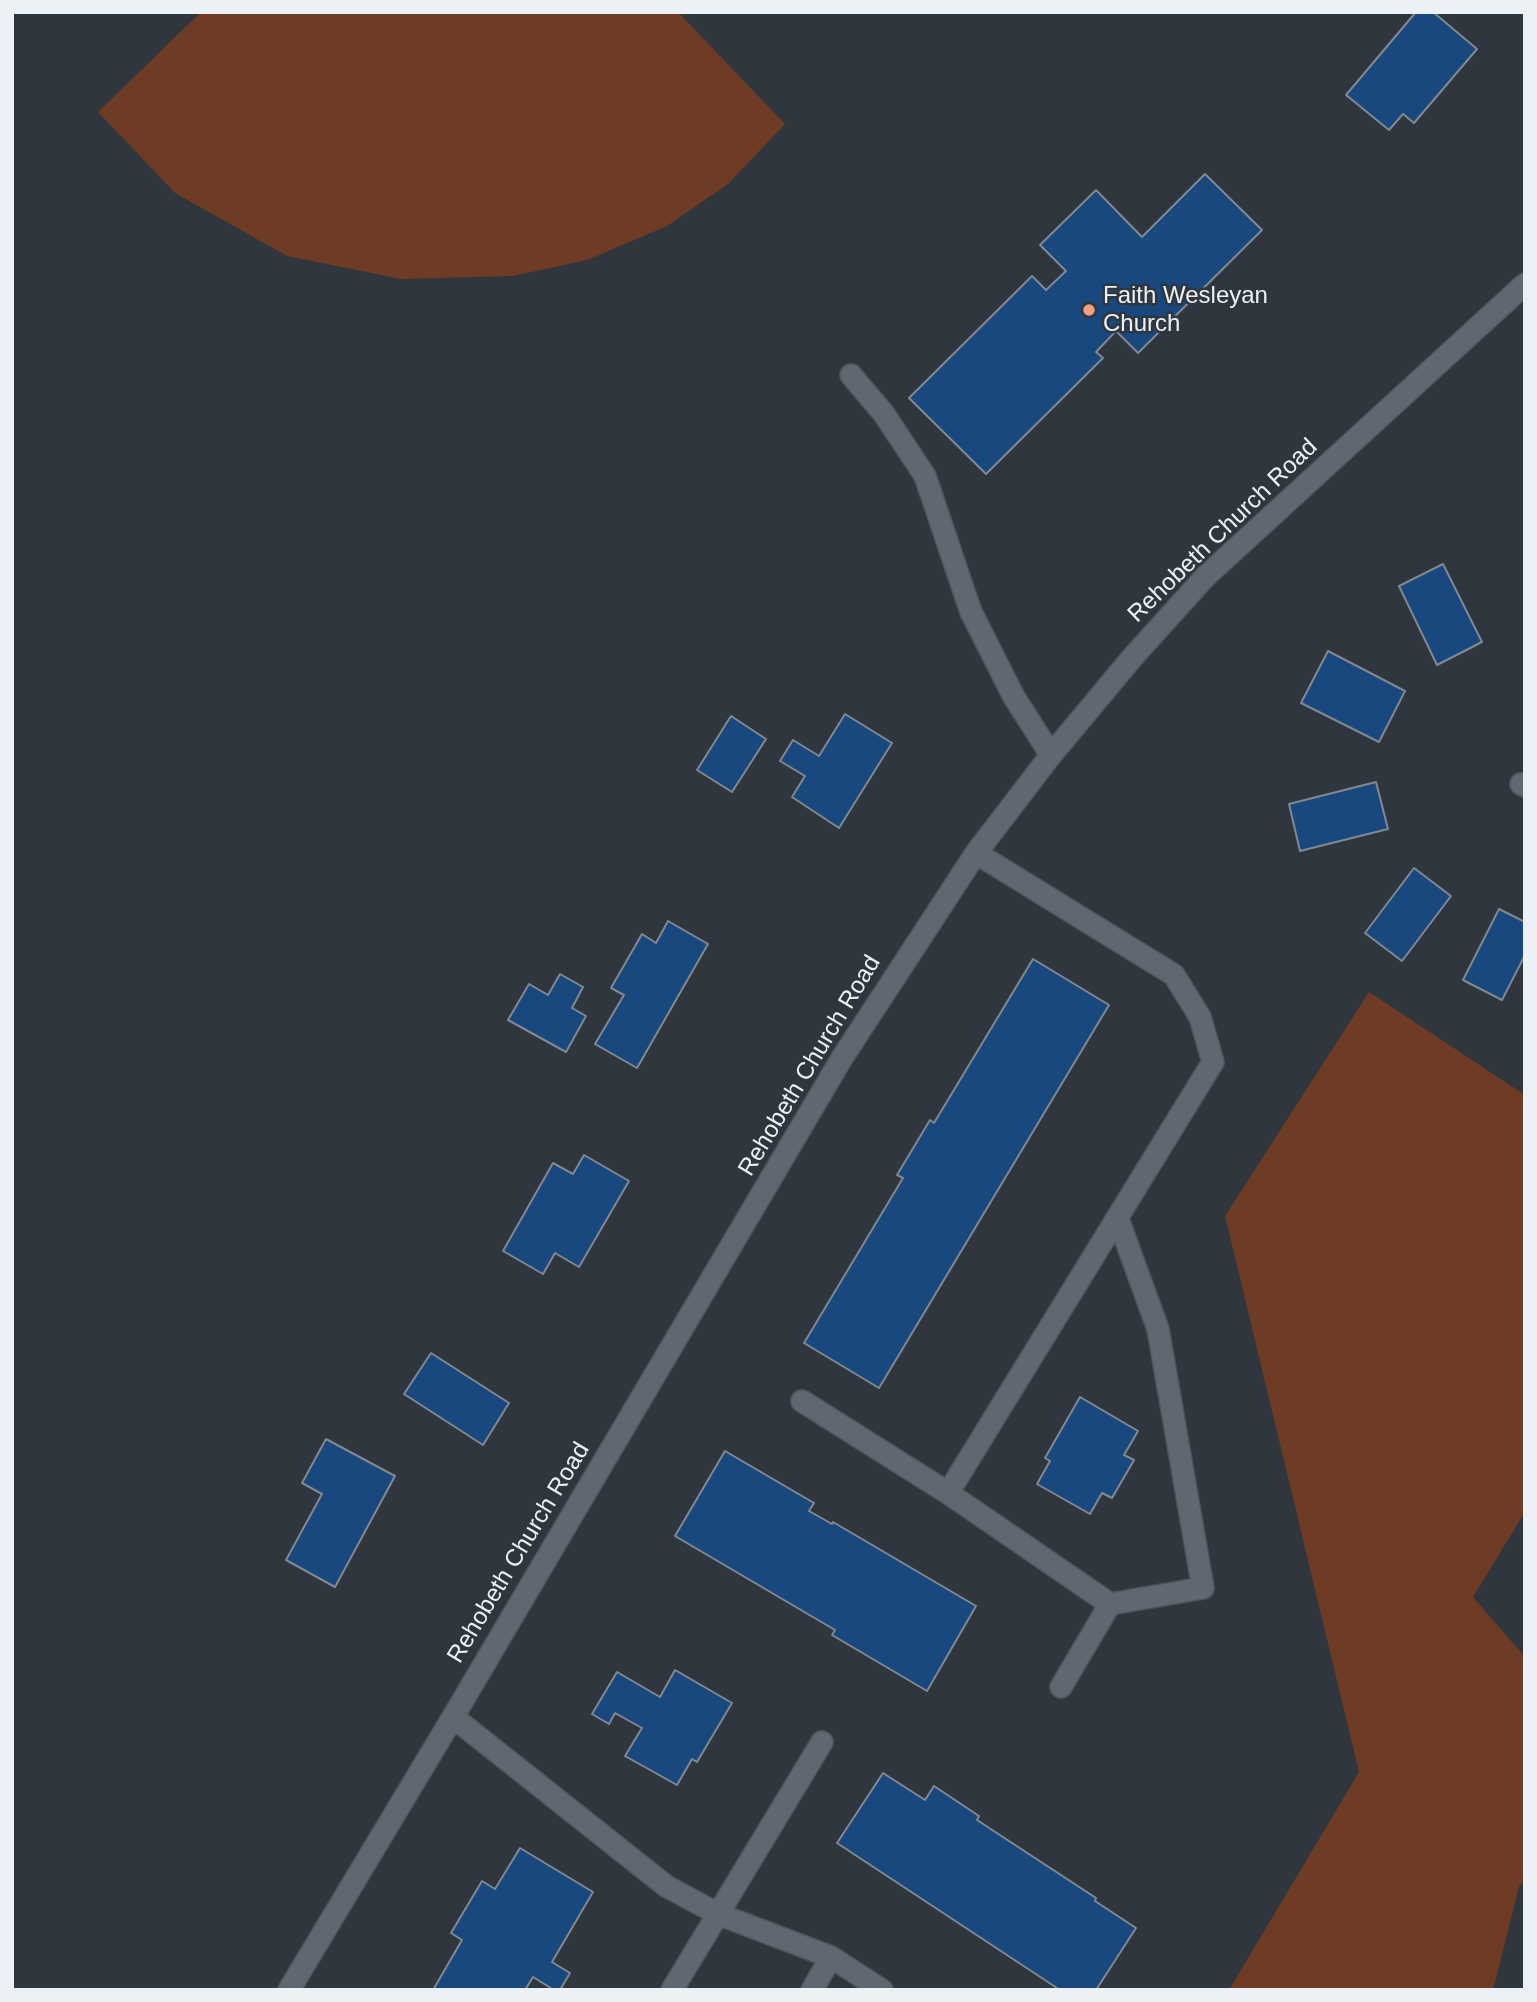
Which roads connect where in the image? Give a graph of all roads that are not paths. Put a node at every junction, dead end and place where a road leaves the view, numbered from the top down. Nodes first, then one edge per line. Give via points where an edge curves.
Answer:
1 (1525, 284) edge
2 (851, 375) dead end
3 (1051, 755) junction
4 (976, 853) junction
5 (1118, 1219) junction
6 (802, 1401) dead end
7 (948, 1493) junction
8 (1110, 1604) junction
9 (1060, 1687) dead end
10 (453, 1717) junction
11 (822, 1742) dead end
12 (718, 1914) junction
13 (831, 1957) junction
14 (289, 1990) edge
15 (673, 1990) edge
16 (811, 1990) edge
17 (882, 1990) edge

1 - 3 street, Rehobeth Church Road via 1205,577
2 - 3 street via 884,414 925,476 971,612 1014,697
3 - 4 street, Rehobeth Church Road
4 - 5 street via 1174,975 1200,1017 1213,1062
4 - 10 street, Rehobeth Church Road via 842,1058
5 - 7 street
5 - 8 street via 1158,1329 1203,1588
6 - 7 street
7 - 8 street
8 - 9 street
10 - 12 street via 666,1886
10 - 14 street, Rehobeth Church Road
11 - 12 street
12 - 13 street
12 - 15 street
13 - 16 street
13 - 17 street

